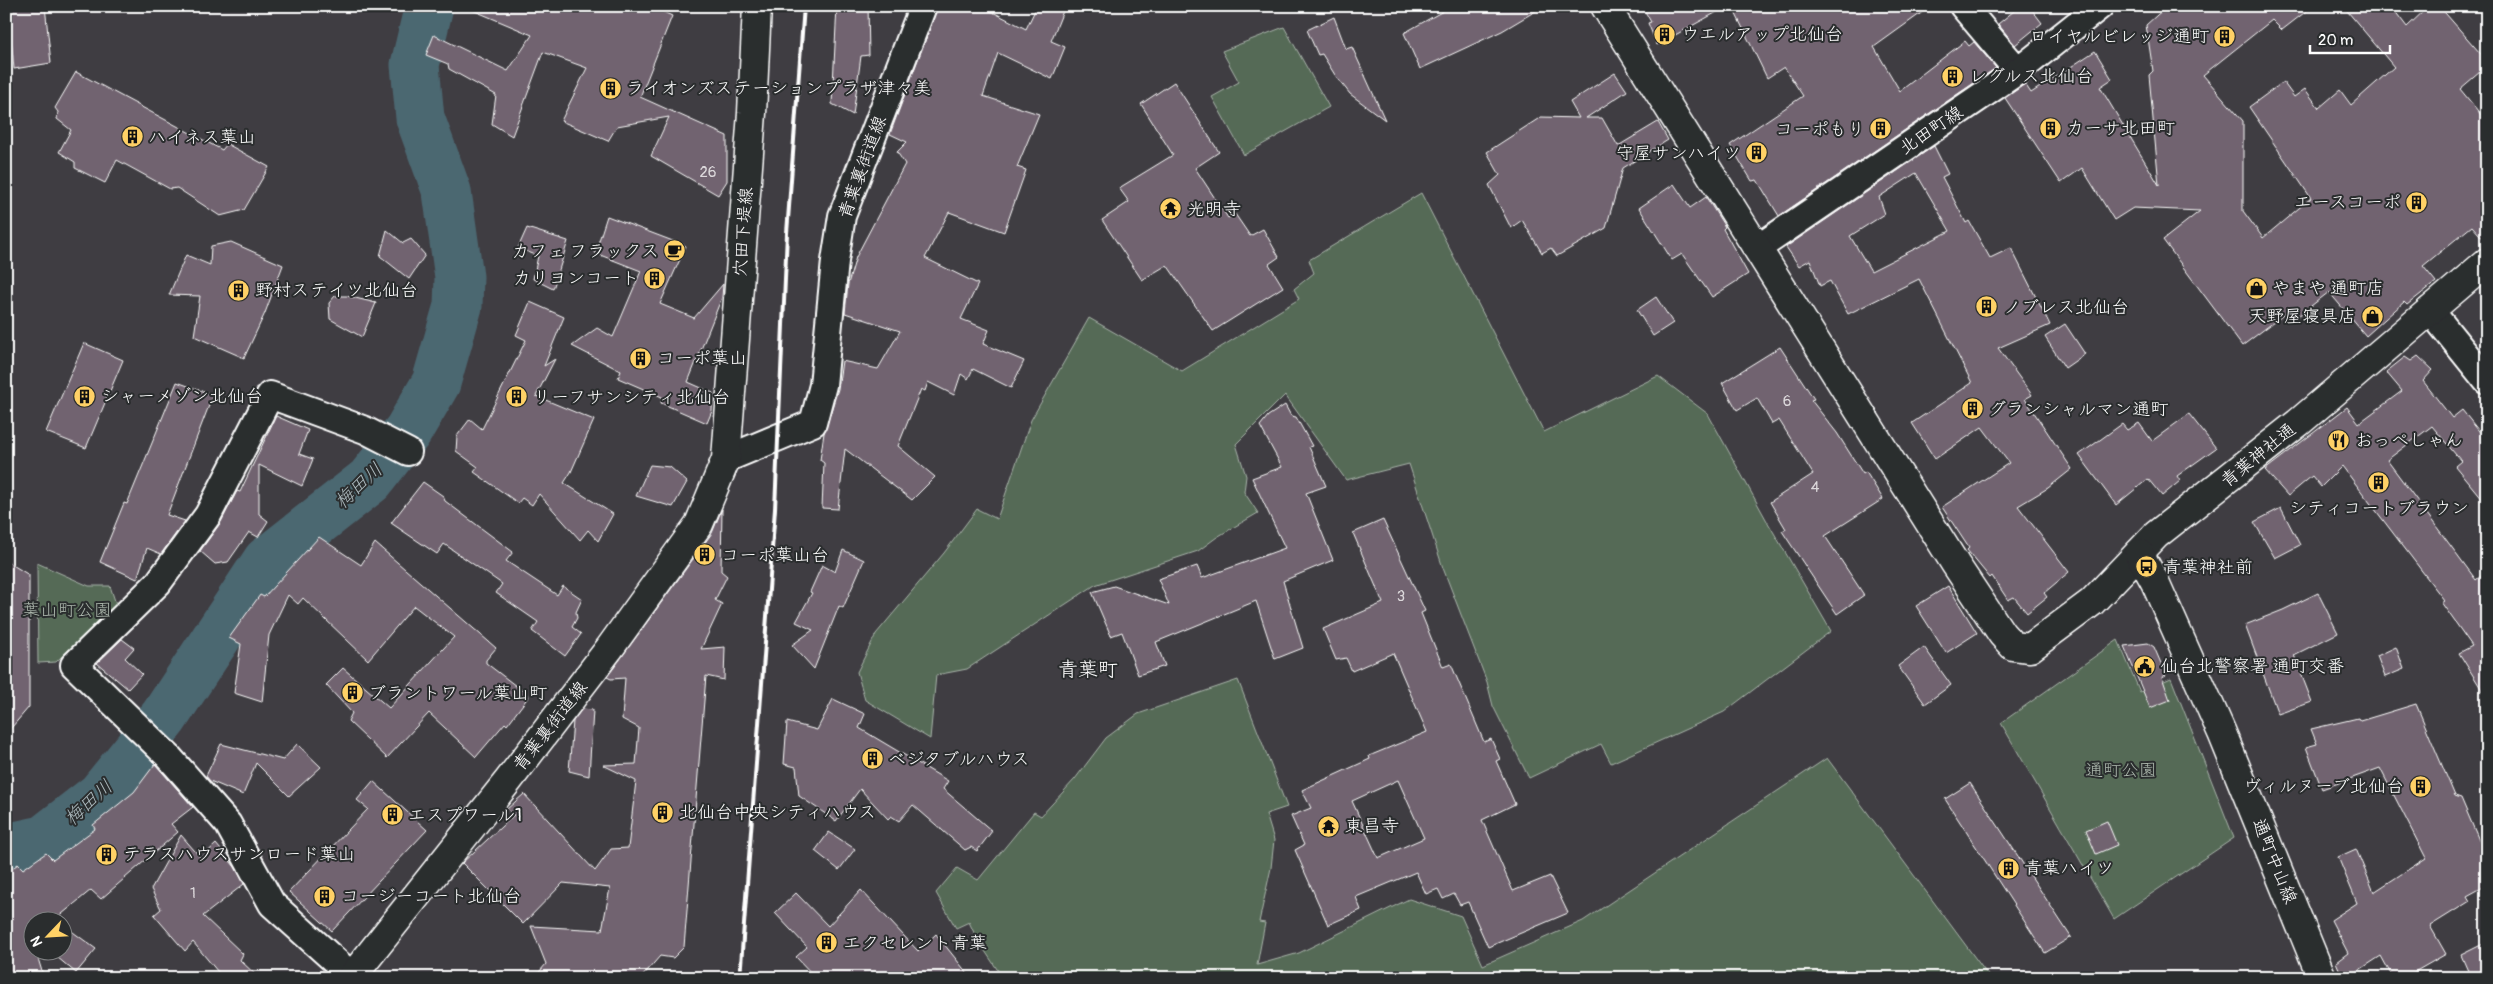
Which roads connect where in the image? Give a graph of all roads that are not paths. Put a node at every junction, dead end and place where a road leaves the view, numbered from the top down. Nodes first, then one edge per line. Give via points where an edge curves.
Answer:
1 (758, 6) edge
2 (923, 6) edge
3 (1605, 6) edge
4 (1964, 6) edge
5 (2100, 6) edge
6 (2018, 71) junction
7 (1758, 248) junction
8 (2487, 262) edge
9 (2430, 310) junction
10 (2487, 380) edge
11 (408, 452) dead end
12 (726, 458) junction
13 (2140, 553) junction
14 (351, 977) edge
15 (2322, 978) edge

1 - 12 street, 穴田下堤線
2 - 12 street, 青葉裏街道線 via 842,216 823,385 813,422
3 - 7 street
4 - 6 street
5 - 6 street, 北田町線
6 - 7 street, 北田町線
7 - 13 street, 青葉神社通 via 1956,565 2013,646 2030,648 2092,602
8 - 9 street, 青葉神社通
9 - 10 street
9 - 13 street, 青葉神社通 via 2298,423 2156,535
11 - 14 street via 365,430 270,395 202,523 158,583 74,665 168,756 228,824 272,904
12 - 14 street, 青葉裏街道線 via 699,524 634,616 508,781
13 - 15 street, 通町中山線 via 2222,733

